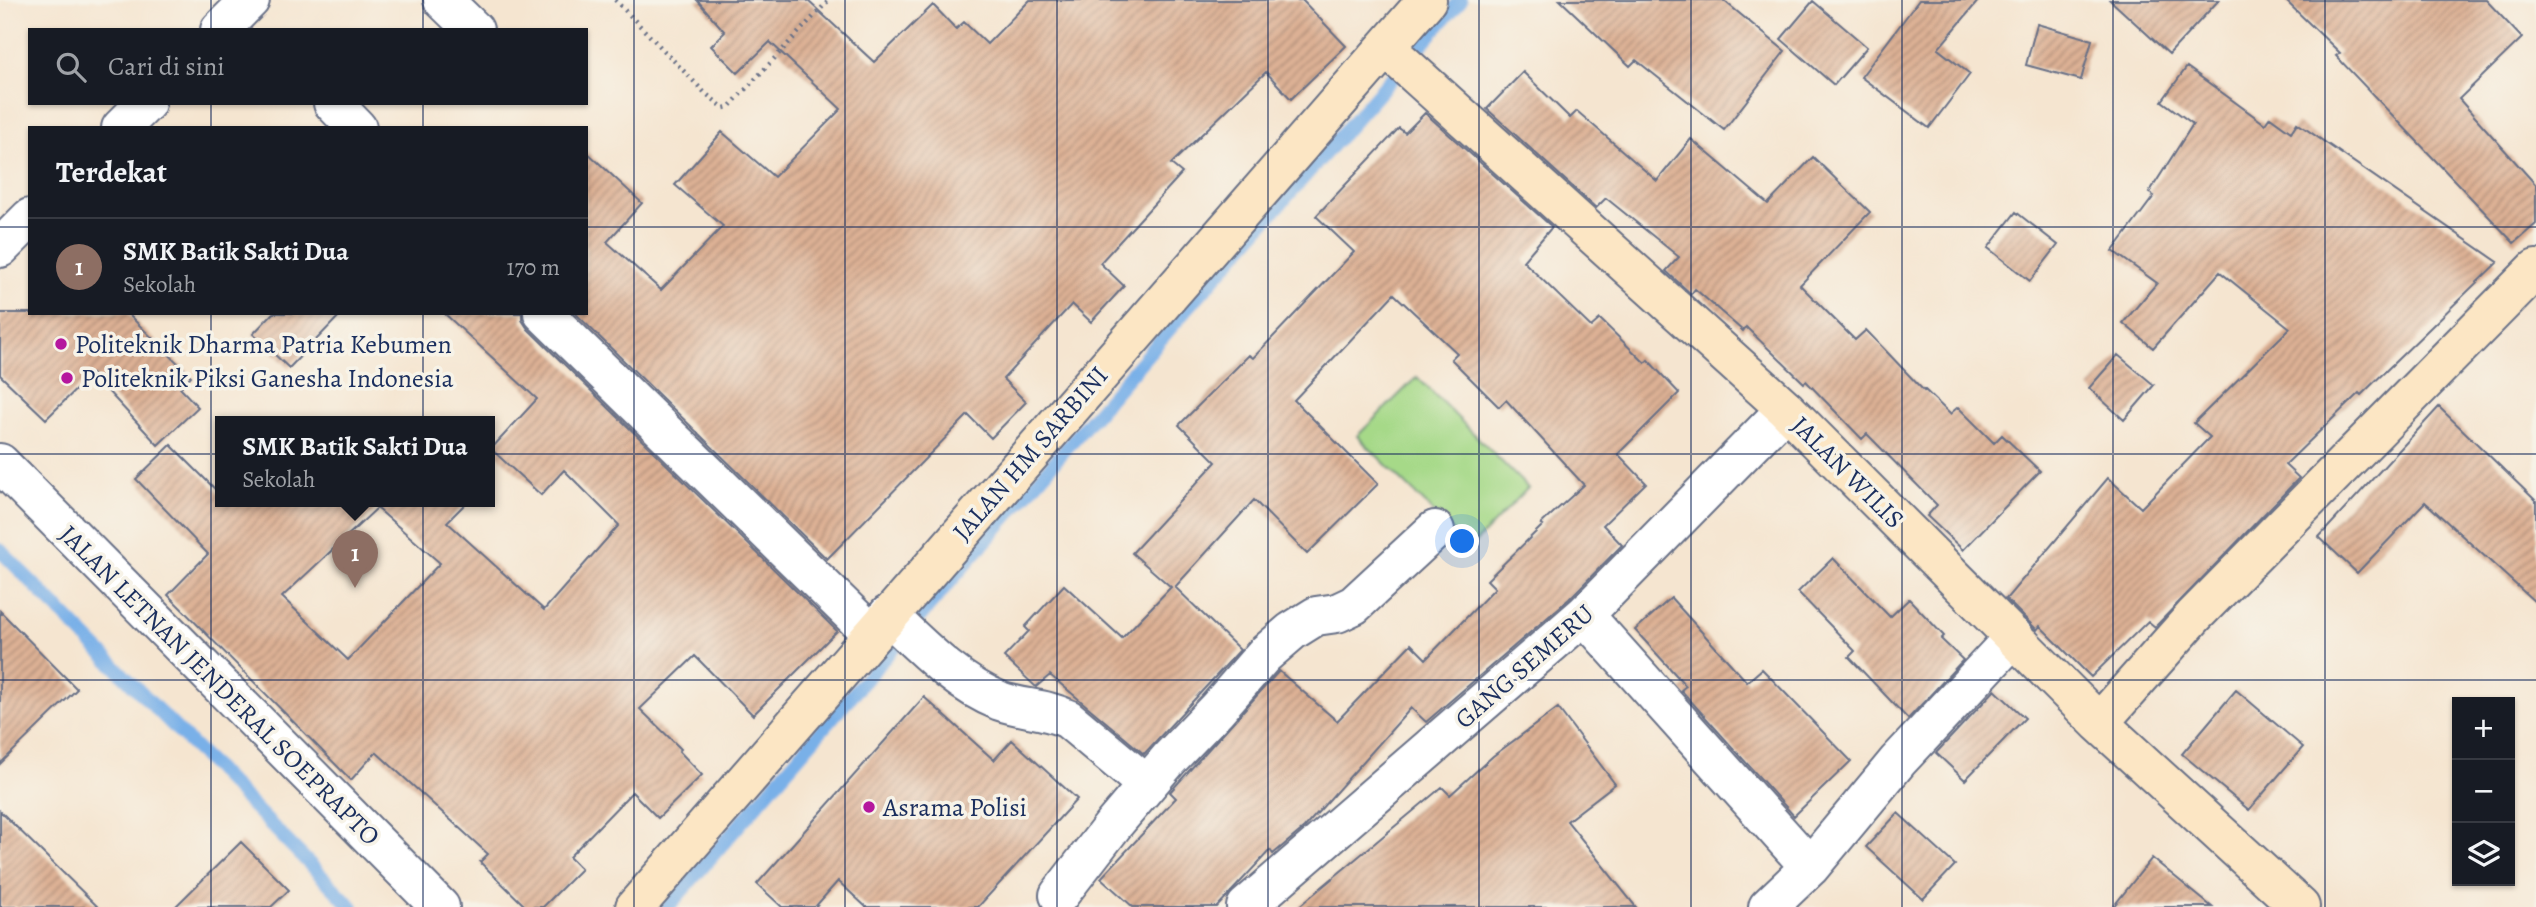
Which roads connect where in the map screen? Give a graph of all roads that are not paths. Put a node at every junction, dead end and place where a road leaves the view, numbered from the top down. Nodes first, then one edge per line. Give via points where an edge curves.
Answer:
1 (443, 0) edge
2 (1427, 0) edge
3 (472, 28) edge
4 (1398, 58) junction
5 (144, 105) edge
6 (335, 105) edge
7 (123, 126) edge
8 (355, 126) edge
9 (28, 220) edge
10 (0, 248) edge
11 (2536, 269) edge
12 (544, 315) edge
13 (1786, 410) junction
14 (0, 463) edge
15 (1435, 530) dead end
16 (1584, 615) junction
17 (886, 625) junction
18 (2014, 637) junction
19 (2099, 723) junction
20 (1147, 785) junction
21 (1810, 867) junction
22 (1059, 895) dead end
23 (440, 907) edge
24 (635, 907) edge
25 (1246, 907) edge
26 (1768, 907) edge
27 (2300, 907) edge

1 - 3 street
2 - 4 street, JALAN HM SARBINI
4 - 13 street, JALAN WILIS
4 - 17 street, JALAN HM SARBINI
5 - 7 street
6 - 8 street
9 - 10 street
11 - 19 street via 2194,616
12 - 17 street
13 - 16 street, GANG SEMERU
13 - 18 street, JALAN WILIS
14 - 23 street, JALAN LETNAN JENDERAL SOEPRAPTO
15 - 20 street via 1354,605 1316,616 1264,655
16 - 21 street
16 - 25 street, GANG SEMERU
17 - 20 street via 965,683 997,700 1068,719
17 - 24 street, JALAN HM SARBINI
18 - 19 street, JALAN WILIS
18 - 21 street via 1898,761
19 - 27 street, JALAN WILIS
20 - 22 street
21 - 26 street

